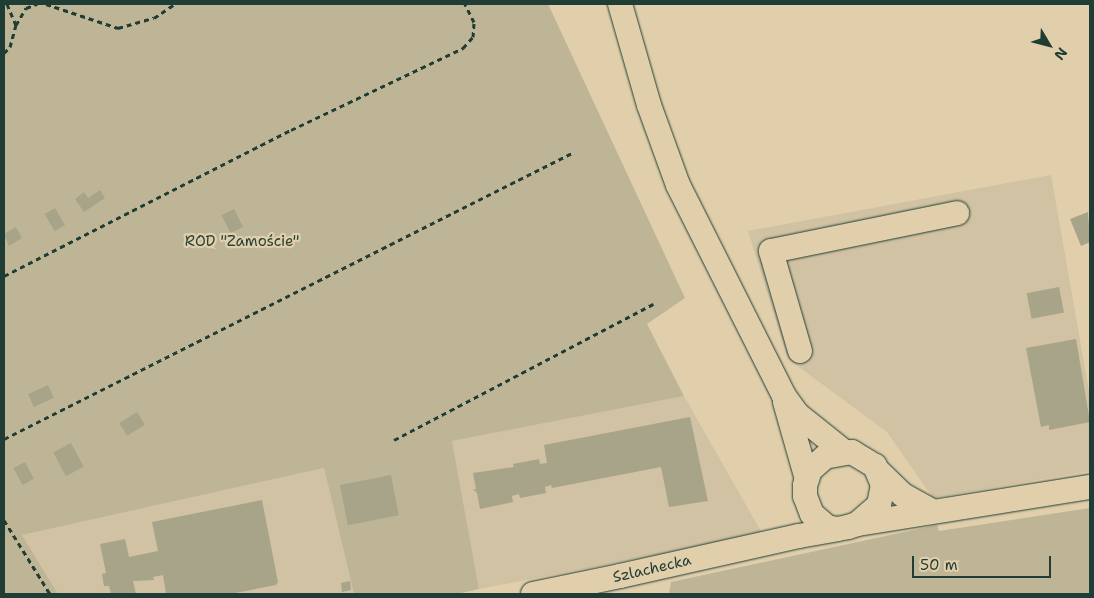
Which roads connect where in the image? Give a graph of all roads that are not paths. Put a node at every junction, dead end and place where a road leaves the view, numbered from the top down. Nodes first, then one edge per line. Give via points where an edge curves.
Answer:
1 (620, 4) edge
2 (957, 213) dead end
3 (800, 350) dead end
4 (784, 396) junction
5 (843, 451) junction
6 (880, 472) junction
7 (1090, 487) edge
8 (806, 488) junction
9 (930, 510) junction
10 (847, 527) junction
11 (772, 542) junction
12 (533, 594) edge

1 - 4 street via 649,105 678,185
2 - 3 street via 771,251
4 - 5 street via 797,414
4 - 8 street
5 - 6 street via 861,455
5 - 8 street via 817,462
6 - 9 street via 903,495
6 - 10 street via 883,485 879,505
7 - 9 street, Szlachecka via 949,510
8 - 10 street via 819,521
8 - 11 street via 794,519
9 - 10 street, Szlachecka
10 - 11 street, Szlachecka
11 - 12 street, Szlachecka

